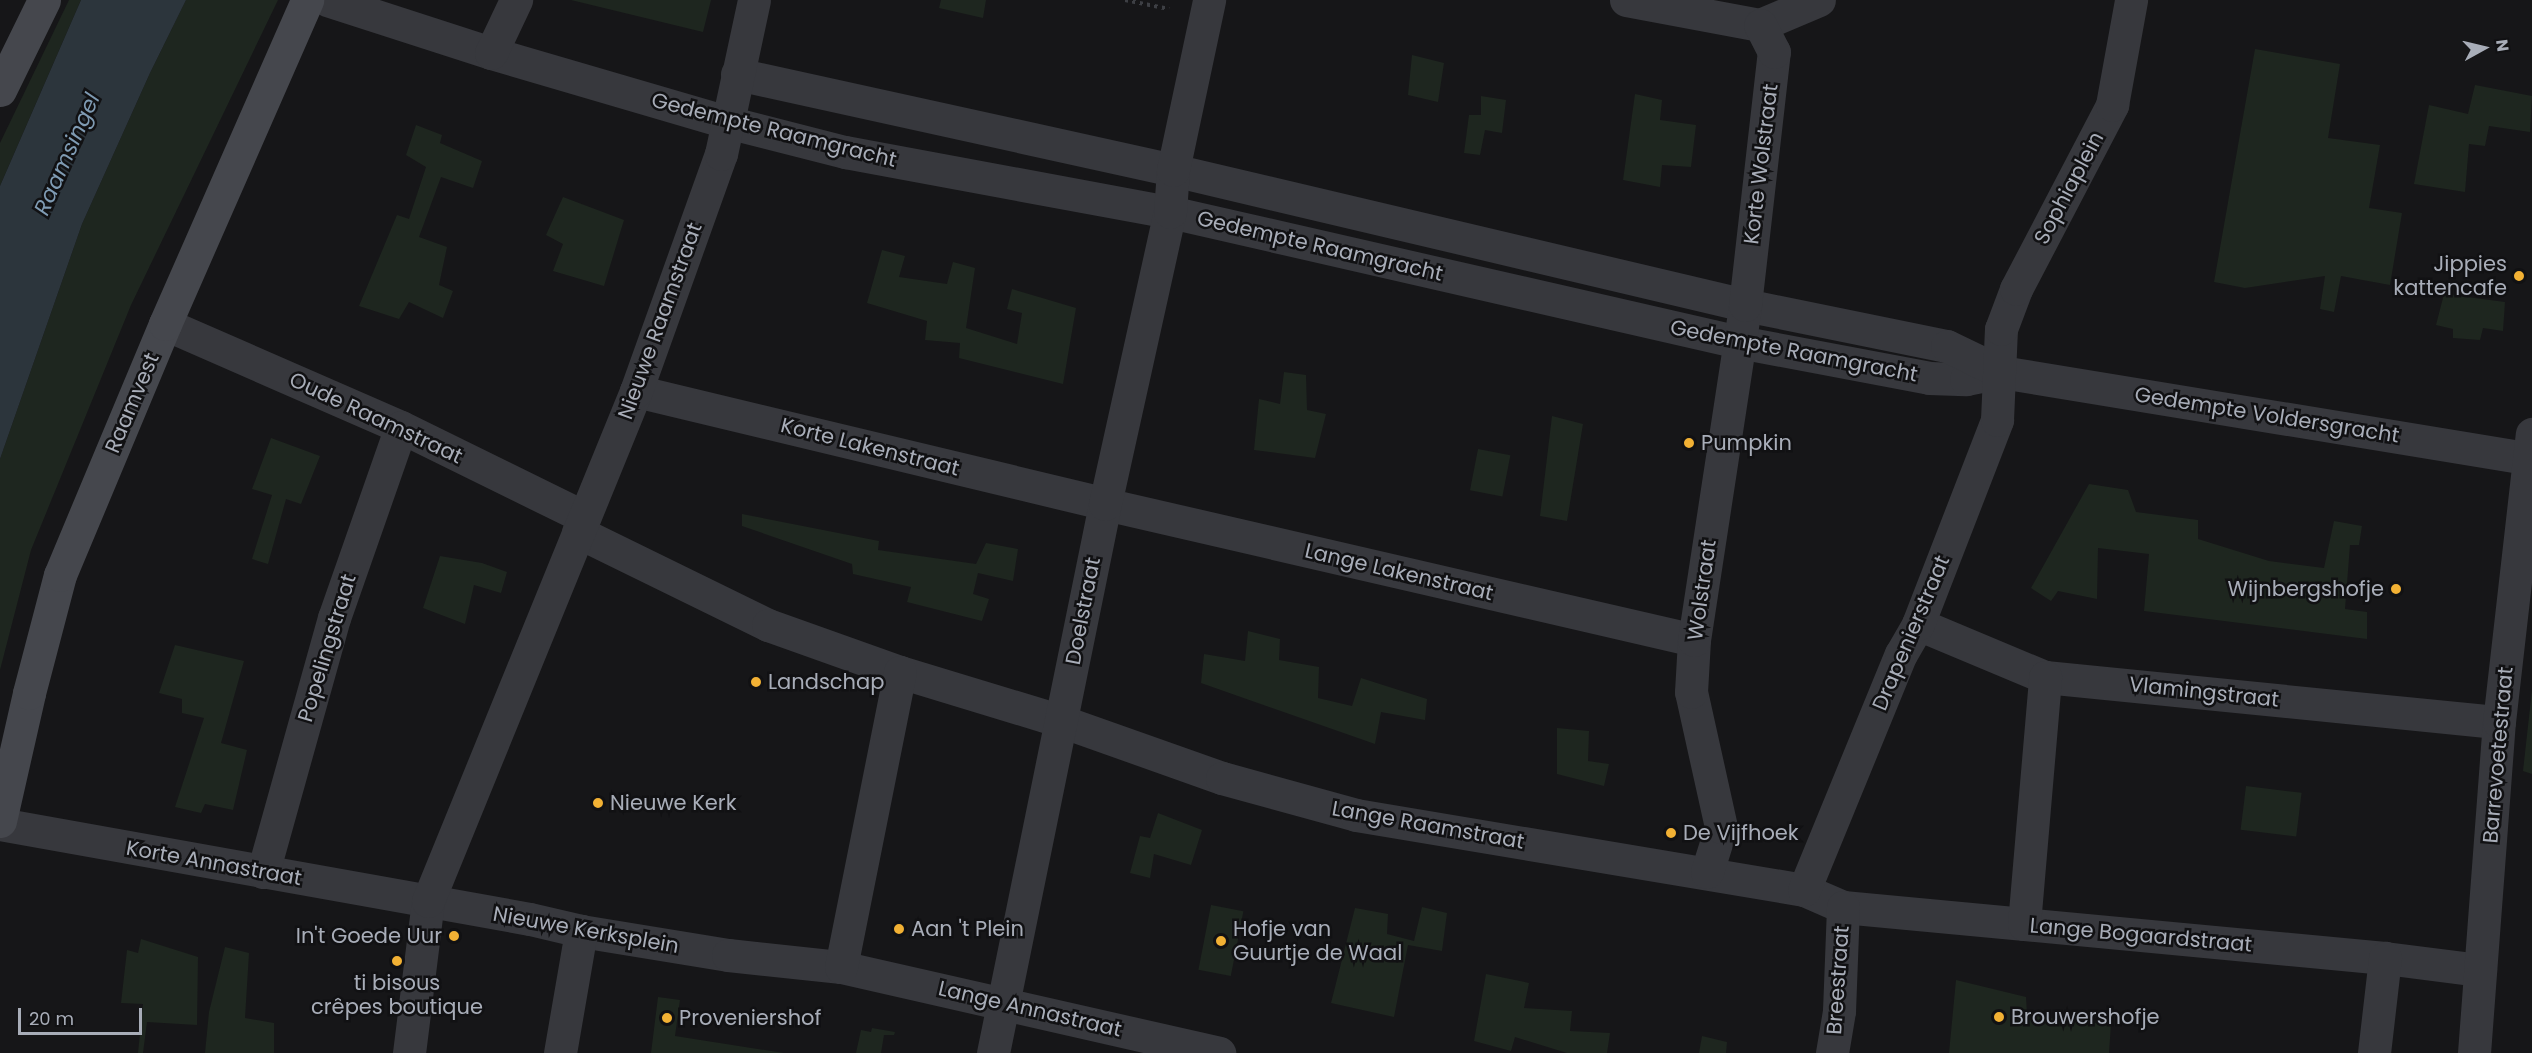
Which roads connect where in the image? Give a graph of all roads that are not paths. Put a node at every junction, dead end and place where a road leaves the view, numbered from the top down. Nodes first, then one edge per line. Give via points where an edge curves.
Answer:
1 (44, 0) edge
2 (307, 0) edge
3 (327, 0) edge
4 (516, 0) edge
5 (754, 0) edge
6 (1209, 0) edge
7 (1626, 0) edge
8 (1819, 0) edge
9 (2131, 0) edge
10 (1760, 25) junction
11 (491, 53) junction
12 (737, 74) junction
13 (0, 90) edge
14 (727, 122) junction
15 (1173, 170) junction
16 (1170, 212) junction
17 (1745, 305) junction
18 (165, 324) junction
19 (1739, 342) junction
20 (2001, 372) junction
21 (636, 391) junction
22 (401, 428) junction
23 (2531, 450) edge
24 (1105, 504) junction
25 (581, 524) junction
26 (1918, 624) junction
27 (1694, 640) junction
28 (900, 672) junction
29 (2045, 677) junction
30 (1061, 721) junction
31 (2499, 722) junction
32 (0, 823) edge
33 (263, 872) junction
34 (1707, 872) junction
35 (1804, 890) junction
36 (428, 901) junction
37 (1843, 907) junction
38 (2024, 924) junction
39 (581, 932) junction
40 (2385, 958) junction
41 (841, 967) junction
42 (2480, 970) junction
43 (1002, 1002) junction
44 (409, 1053) edge
45 (560, 1053) edge
46 (993, 1053) edge
47 (1219, 1053) edge
48 (1832, 1053) edge
49 (2374, 1053) edge
50 (2474, 1053) edge

1 - 13 street
2 - 18 street, Raamvest
3 - 11 street, Gedempte Raamgracht
4 - 11 street
5 - 12 street, Nieuwe Raamstraat
6 - 15 street, Doelstraat
7 - 10 street
8 - 10 street
9 - 20 street, Sophiaplein via 2112,105 2016,289 2001,328
10 - 17 street, Korte Wolstraat via 1774,52
11 - 14 street, Gedempte Raamgracht
12 - 14 street, Nieuwe Raamstraat
12 - 15 street, Gedempte Raamgracht
14 - 16 street, Gedempte Raamgracht via 845,153
14 - 21 street, Nieuwe Raamstraat via 721,154
15 - 16 street, Doelstraat
15 - 17 street, Gedempte Raamgracht
16 - 19 street, Gedempte Raamgracht
16 - 24 street, Doelstraat
17 - 19 street, Wolstraat
17 - 20 street, Gedempte Raamgracht via 1947,346
18 - 22 street, Oude Raamstraat
18 - 32 street, Raamvest via 60,575
19 - 20 street, Gedempte Raamgracht via 1929,378 1966,379
19 - 27 street, Wolstraat
20 - 23 street, Gedempte Voldersgracht
20 - 26 street, Drapenierstraat via 1997,420
21 - 24 street, Korte Lakenstraat
21 - 25 street, Nieuwe Raamstraat
22 - 25 street, Oude Raamstraat
22 - 33 street, Popelingstraat via 334,618
23 - 31 street, Barrevoetestraat
24 - 27 street, Lange Lakenstraat
24 - 30 street, Doelstraat
25 - 28 street via 768,625
25 - 36 street
26 - 29 street, Vlamingstraat
26 - 35 street, Drapenierstraat via 1901,654
27 - 34 street, Wolstraat via 1690,692 1720,827
28 - 30 street
28 - 41 street
29 - 31 street, Vlamingstraat
29 - 38 street
30 - 34 street, Lange Raamstraat via 1222,778 1356,815
30 - 43 street, Doelstraat
31 - 42 street, Barrevoetestraat
32 - 33 street, Korte Annastraat
33 - 36 street, Korte Annastraat
34 - 35 street, Lange Raamstraat
35 - 37 street, Lange Bogaardstraat
36 - 39 street, Nieuwe Kerksplein
36 - 44 street
37 - 38 street, Lange Bogaardstraat
37 - 48 street, Breestraat via 1839,1011
38 - 40 street, Lange Bogaardstraat
39 - 41 street, Nieuwe Kerksplein via 728,955
39 - 45 street
40 - 42 street, Lange Bogaardstraat
40 - 49 street
41 - 43 street, Lange Annastraat
42 - 50 street, Barrevoetestraat
43 - 46 street, Doelstraat
43 - 47 street, Lange Annastraat

